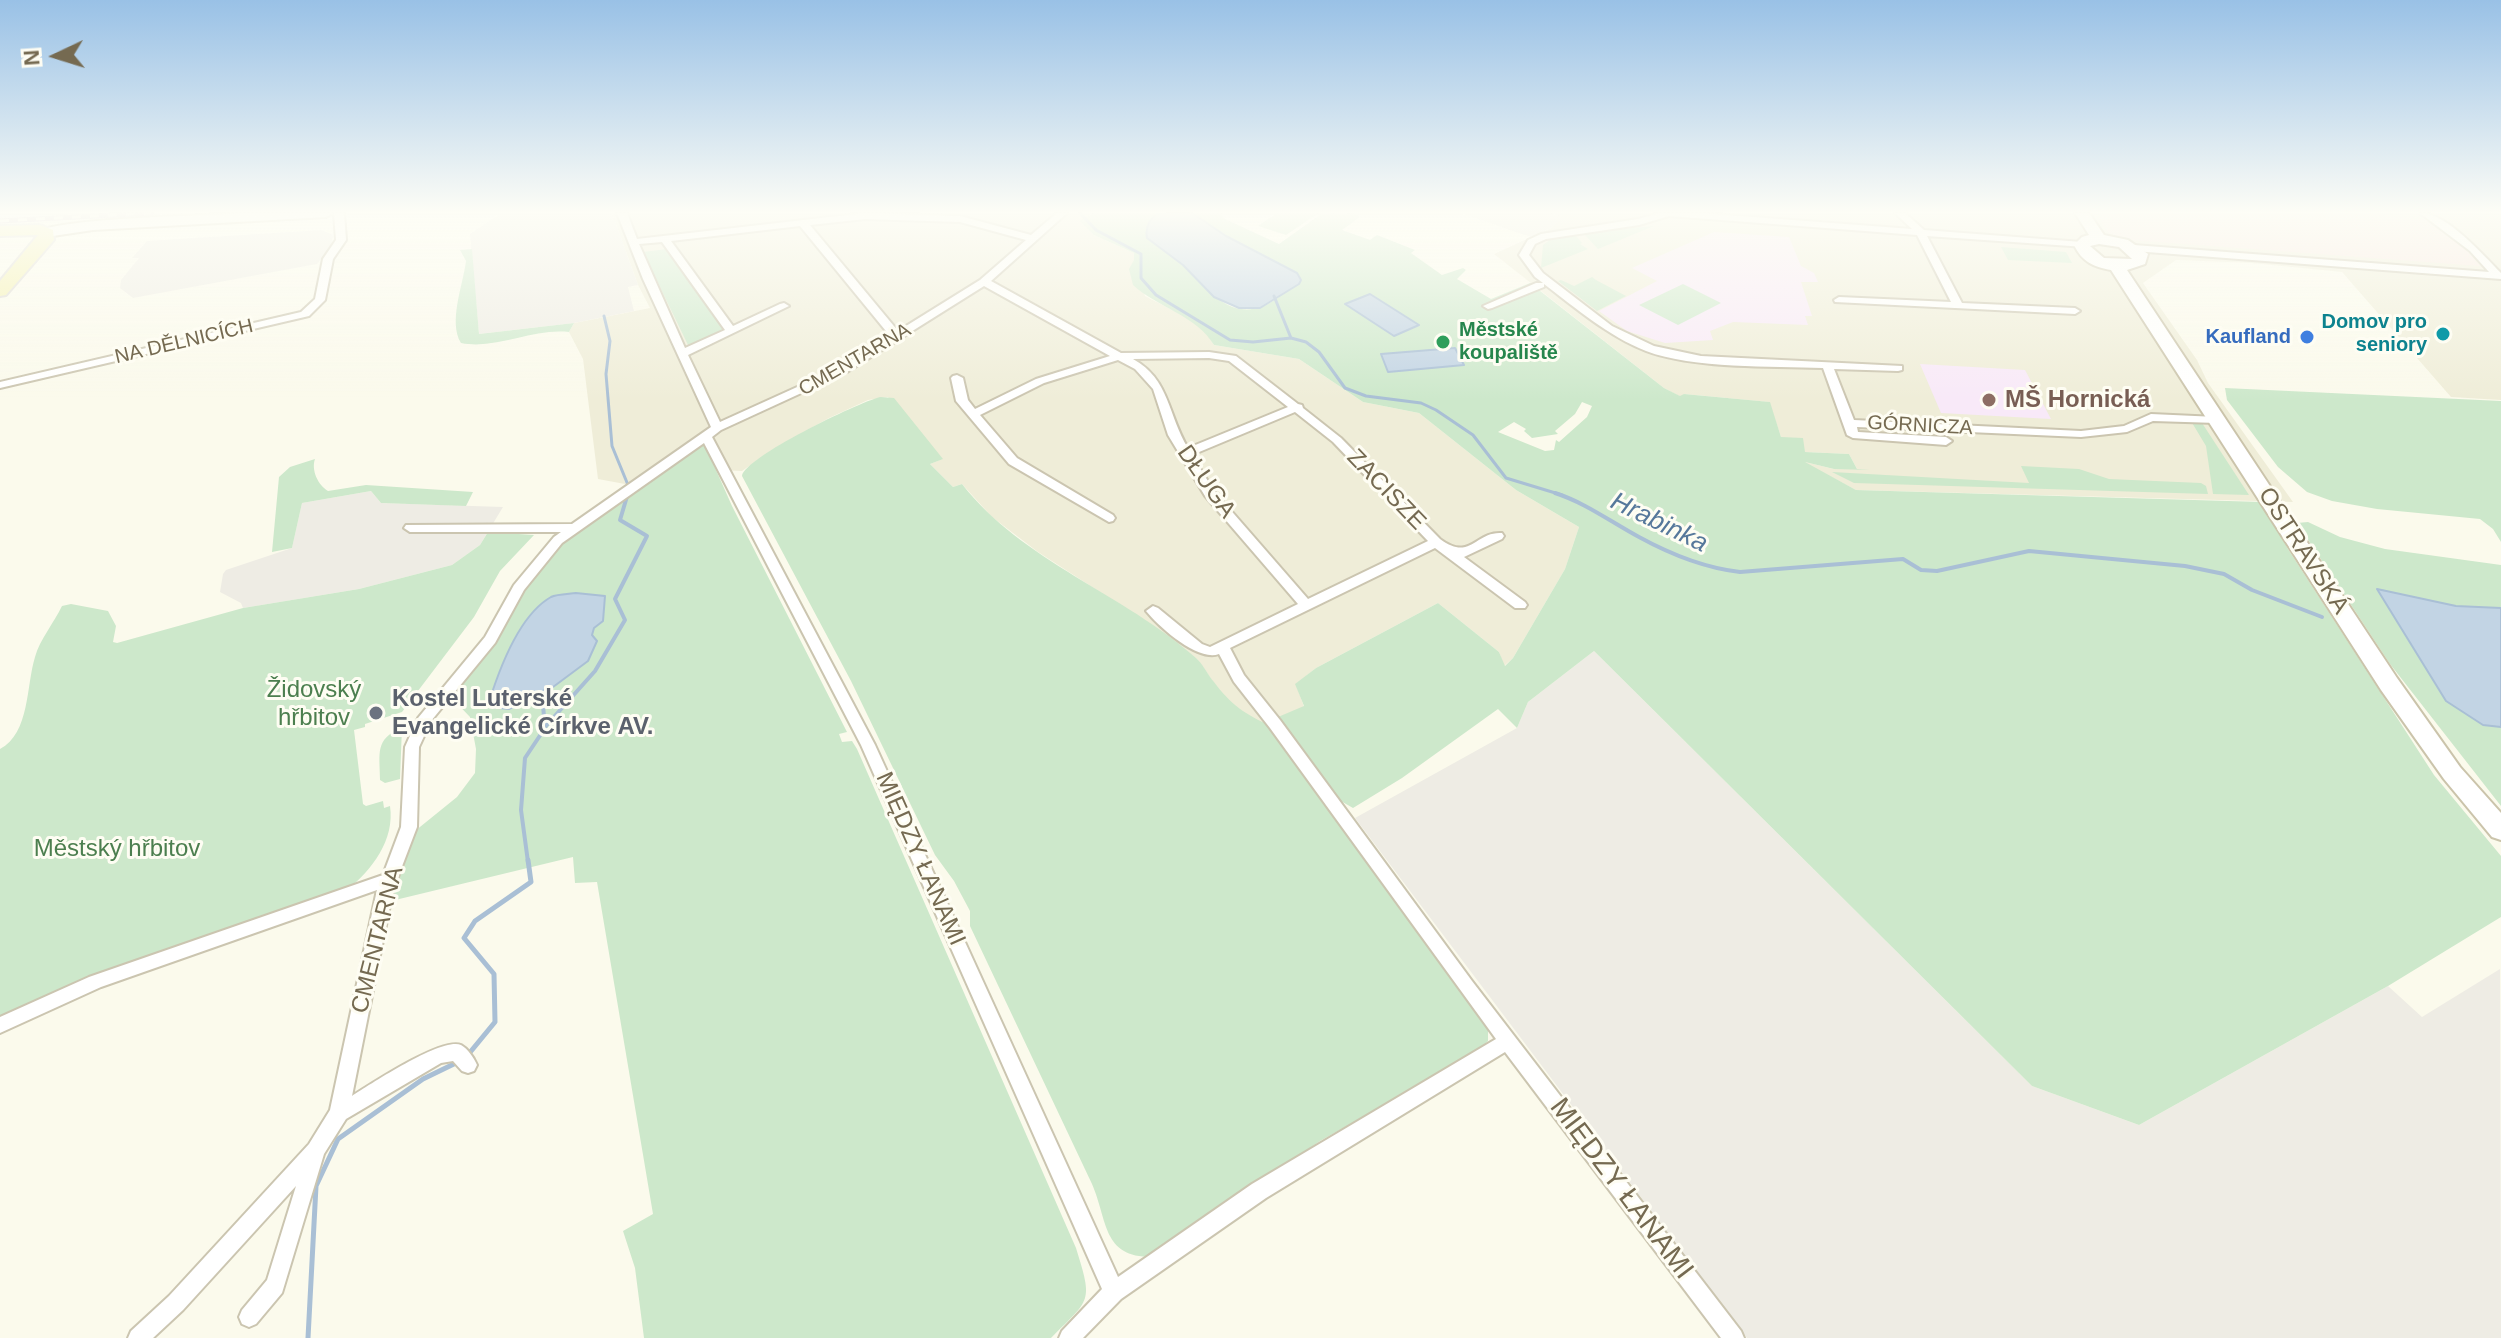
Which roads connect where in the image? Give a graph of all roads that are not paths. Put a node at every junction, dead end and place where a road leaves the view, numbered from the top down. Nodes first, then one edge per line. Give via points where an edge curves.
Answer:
1 (325, 275) edge
2 (647, 275) edge
3 (691, 275) edge
4 (846, 275) edge
5 (991, 275) edge
6 (1536, 275) edge
7 (1943, 275) edge
8 (2123, 275) edge
9 (1539, 280) junction
10 (984, 282) junction
11 (1839, 300) dead end
12 (1958, 305) junction
13 (784, 306) dead end
14 (1488, 306) dead end
15 (2075, 311) dead end
16 (731, 331) junction
17 (897, 337) junction
18 (683, 353) junction
19 (1120, 356) junction
20 (1827, 365) junction
21 (1898, 368) dead end
22 (957, 378) dead end
23 (0, 385) edge
24 (1298, 407) junction
25 (974, 414) junction
26 (2217, 420) junction
27 (1850, 423) junction
28 (712, 432) junction
29 (1946, 441) dead end
30 (1184, 454) junction
31 (1109, 518) dead end
32 (410, 528) dead end
33 (574, 528) junction
34 (1498, 536) dead end
35 (1441, 545) junction
36 (1306, 605) junction
37 (1520, 605) dead end
38 (1153, 611) dead end
39 (1223, 647) junction
40 (2501, 830) edge
41 (389, 879) junction
42 (0, 1025) edge
43 (1509, 1040) junction
44 (463, 1058) dead end
45 (339, 1113) junction
46 (316, 1150) junction
47 (1114, 1292) junction
48 (249, 1317) dead end
49 (138, 1338) edge
50 (1069, 1338) edge
51 (1734, 1338) edge

1 - 23 street, NA DĚLNICÍCH via 320,300 305,314
2 - 18 street, MIĘDZY ŁANAMI
3 - 16 street
4 - 17 street
5 - 10 street, CMENTARNA
6 - 9 street
7 - 12 street
8 - 26 street, OSTRAVSKÁ
9 - 14 street
9 - 20 street via 1617,334 1651,349 1712,359
10 - 17 street, CMENTARNA
10 - 19 street, DŁUGA
11 - 12 street
12 - 15 street
13 - 16 street
16 - 18 street
17 - 28 street, CMENTARNA via 803,391
18 - 28 street, MIĘDZY ŁANAMI
19 - 24 street, ZACISZE via 1232,358
19 - 25 street via 1040,381
19 - 30 street, DŁUGA via 1158,388
20 - 21 street
20 - 27 street, GÓRNICZA
22 - 25 street via 962,401
24 - 30 street
24 - 35 street, ZACISZE
25 - 31 street via 1013,461
26 - 27 street, GÓRNICZA via 2151,417 2127,429 2081,434
26 - 40 street, OSTRAVSKÁ via 2389,684 2452,773
27 - 29 street via 1853,435
28 - 33 street, CMENTARNA
28 - 47 street, MIĘDZY ŁANAMI via 868,745
30 - 36 street, DŁUGA via 1209,493
32 - 33 street
33 - 41 street, CMENTARNA via 540,559 490,640 415,735 409,827
34 - 35 street via 1466,553
35 - 36 street, ZACISZE
35 - 37 street
36 - 39 street
38 - 39 street via 1203,651
39 - 43 street, MIĘDZY ŁANAMI via 1243,685
41 - 42 street via 95,982
41 - 45 street, CMENTARNA
43 - 47 street via 1259,1191
43 - 51 street, MIĘDZY ŁANAMI
44 - 45 street via 438,1055
45 - 46 street, CMENTARNA
46 - 48 street via 275,1286
46 - 49 street, CMENTARNA
47 - 50 street

